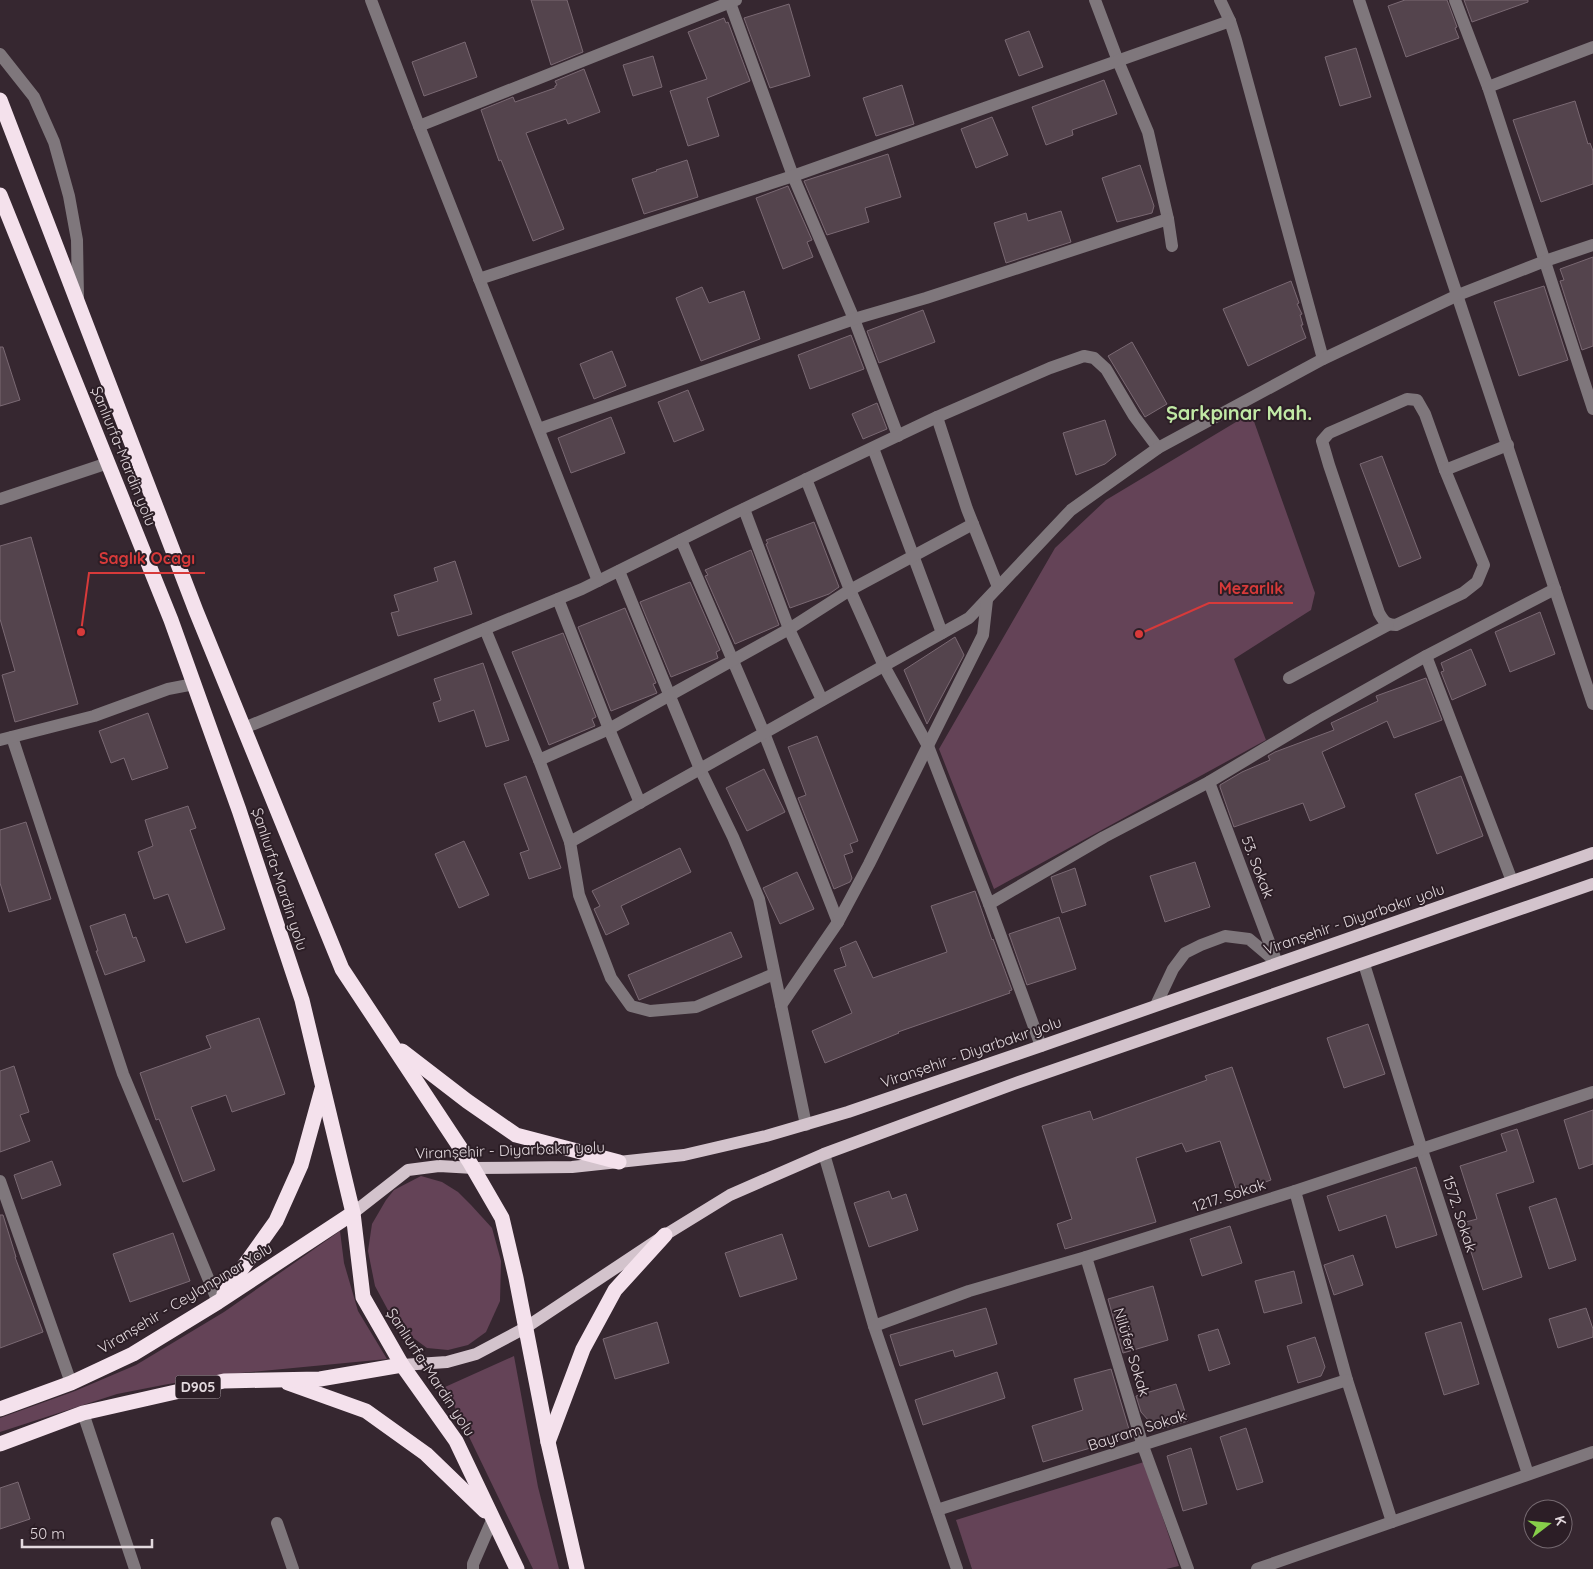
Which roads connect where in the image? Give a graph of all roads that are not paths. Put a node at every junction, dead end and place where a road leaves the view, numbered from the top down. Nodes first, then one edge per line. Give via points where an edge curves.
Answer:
1 (372, 0) edge
2 (1095, 0) edge
3 (1220, 0) edge
4 (1359, 0) edge
5 (1454, 0) edge
6 (732, 1) edge
7 (1230, 21) junction
8 (1593, 47) edge
9 (0, 54) edge
10 (1118, 61) junction
11 (1488, 87) junction
12 (0, 100) edge
13 (419, 126) junction
14 (793, 176) junction
15 (0, 194) edge
16 (1168, 219) junction
17 (1593, 245) edge
18 (1172, 246) dead end
19 (1545, 261) junction
20 (479, 279) junction
21 (1458, 295) junction
22 (78, 303) junction
23 (854, 319) junction
24 (1323, 359) junction
25 (1593, 409) edge
26 (937, 417) junction
27 (539, 429) junction
28 (898, 436) junction
29 (1508, 446) junction
30 (873, 448) junction
31 (1158, 448) junction
32 (108, 462) junction
33 (1445, 470) junction
34 (806, 479) junction
35 (0, 499) edge
36 (744, 509) junction
37 (973, 524) junction
38 (681, 540) junction
39 (914, 556) junction
40 (619, 571) junction
41 (598, 581) junction
42 (998, 587) junction
43 (1555, 589) junction
44 (850, 590) junction
45 (558, 599) junction
46 (987, 600) junction
47 (1388, 625) junction
48 (485, 629) junction
49 (789, 629) junction
50 (942, 633) junction
51 (1426, 656) junction
52 (732, 660) junction
53 (884, 666) junction
54 (1289, 678) dead end
55 (194, 684) junction
56 (669, 694) junction
57 (822, 700) junction
58 (1593, 704) edge
59 (244, 728) junction
60 (608, 728) junction
61 (764, 733) junction
62 (6, 739) edge
63 (928, 746) junction
64 (540, 760) junction
65 (700, 769) junction
66 (1209, 782) junction
67 (640, 803) junction
68 (570, 842) junction
69 (1593, 854) edge
70 (1512, 882) junction
71 (1593, 884) edge
72 (989, 904) junction
73 (838, 922) junction
74 (1277, 963) junction
75 (1364, 964) junction
76 (774, 974) junction
77 (781, 1004) junction
78 (1156, 1005) junction
79 (392, 1044) junction
80 (1040, 1046) junction
81 (323, 1088) junction
82 (1593, 1092) edge
83 (806, 1124) junction
84 (1422, 1150) junction
85 (824, 1154) junction
86 (619, 1162) junction
87 (474, 1168) junction
88 (0, 1181) edge
89 (1296, 1191) junction
90 (353, 1213) junction
91 (665, 1235) junction
92 (1086, 1257) junction
93 (218, 1302) junction
94 (874, 1326) junction
95 (525, 1328) junction
96 (402, 1365) junction
97 (279, 1380) junction
98 (1347, 1380) junction
99 (71, 1383) junction
100 (0, 1409) edge
101 (83, 1413) junction
102 (548, 1442) junction
103 (0, 1444) edge
104 (1143, 1446) junction
105 (1593, 1452) edge
106 (1528, 1474) junction
107 (937, 1510) junction
108 (493, 1518) junction
109 (1392, 1522) junction
110 (277, 1523) dead end
111 (135, 1569) edge
112 (293, 1569) edge
113 (473, 1569) edge
114 (516, 1569) edge
115 (577, 1569) edge
116 (957, 1569) edge
117 (1188, 1569) edge
118 (1257, 1569) edge

1 - 13 street
2 - 10 street
3 - 7 street
4 - 21 street
5 - 11 street
6 - 13 street
6 - 14 street
7 - 10 street
7 - 24 street
8 - 11 street
9 - 22 street via 34,96 54,142 77,240
10 - 14 street
10 - 16 street via 1148,132
11 - 19 street
12 - 22 highway
13 - 20 street
14 - 20 street
14 - 23 street
15 - 32 highway, Şanlıurfa-Mardin yolu
16 - 18 street
16 - 23 street
17 - 19 street
19 - 21 street
19 - 25 street
20 - 27 street
21 - 24 street
21 - 29 street
22 - 59 highway
23 - 27 street
23 - 28 street
24 - 31 street
26 - 28 street
26 - 31 street via 1084,356 1094,358 1106,369
26 - 37 street
27 - 41 street
28 - 30 street
29 - 33 street
29 - 43 street
30 - 34 street
30 - 39 street
31 - 42 street via 1071,510
32 - 35 street
32 - 55 highway, Şanlıurfa-Mardin yolu
33 - 47 street via 1484,565 1481,575 1463,593 1396,626
33 - 47 street via 1417,400 1407,398 1329,433 1322,441 1379,614
34 - 36 street
34 - 44 street
36 - 38 street
36 - 49 street
37 - 39 street
37 - 42 street
38 - 40 street
38 - 52 street
39 - 44 street
39 - 50 street
40 - 41 street
40 - 56 street
41 - 45 street
42 - 46 street
43 - 51 street
43 - 58 street
44 - 49 street
44 - 53 street
45 - 48 street
45 - 60 street
46 - 50 street via 969,618
46 - 63 street via 983,635
47 - 54 street
48 - 59 street
48 - 64 street
49 - 52 street
49 - 57 street
50 - 53 street
51 - 66 street
51 - 70 street
52 - 56 street
52 - 61 street
53 - 57 street
53 - 63 street
55 - 62 street via 168,689 94,716
55 - 81 highway, Şanlıurfa-Mardin yolu via 302,1000
56 - 60 street
56 - 65 street
57 - 61 street
59 - 79 highway via 342,969
60 - 64 street
60 - 67 street
61 - 65 street
61 - 73 street
62 - 93 street via 123,1074
63 - 72 street
63 - 73 street
64 - 68 street
65 - 67 street
65 - 76 street via 759,898
66 - 72 street via 1104,837
66 - 74 street, 53. Sokak
67 - 68 street
68 - 76 street via 580,895 611,978 631,1006 650,1011 696,1007
69 - 70 main road, Viranşehir - Diyarbakır yolu
70 - 74 main road, Viranşehir - Diyarbakır yolu
71 - 75 main road
72 - 80 street
73 - 77 street
74 - 78 main road, Viranşehir - Diyarbakır yolu
74 - 78 street via 1249,939 1225,936 1185,953 1173,969
75 - 84 street, 1572. Sokak
75 - 85 main road via 1019,1082
76 - 77 street
77 - 83 street
78 - 80 main road, Viranşehir - Diyarbakır yolu
79 - 86 highway via 516,1135
79 - 87 highway
80 - 83 main road, Viranşehir - Diyarbakır yolu
81 - 90 highway, Şanlıurfa-Mardin yolu
81 - 93 highway via 301,1164 276,1221
82 - 84 street, 1217. Sokak
83 - 86 main road, Viranşehir - Diyarbakır yolu via 684,1155
84 - 89 street, 1217. Sokak
84 - 106 street, 1572. Sokak
85 - 91 main road via 730,1195
85 - 94 street
86 - 87 main road, Viranşehir - Diyarbakır yolu via 572,1167
87 - 90 main road, Viranşehir - Diyarbakır yolu via 439,1166 408,1170
87 - 95 highway via 502,1218
88 - 99 street
89 - 92 street, 1217. Sokak
89 - 98 street
90 - 93 highway, Viranşehir - Ceylanpınar Yolu
90 - 96 highway, Şanlıurfa-Mardin yolu via 363,1297
91 - 95 main road
91 - 102 highway via 615,1290 584,1349
92 - 94 street, 1217. Sokak via 969,1291
92 - 104 street, Nilüfer Sokak
93 - 99 highway, Viranşehir - Ceylanpınar Yolu via 133,1354
94 - 107 street
95 - 96 main road via 476,1354 447,1362
95 - 102 highway
96 - 97 highway, D905 via 320,1379
96 - 108 highway, Şanlıurfa-Mardin yolu via 456,1441
97 - 101 highway, D905 via 224,1381
97 - 108 highway via 366,1411 426,1454
98 - 104 street, Bayram Sokak
98 - 109 street
99 - 100 highway, Viranşehir - Ceylanpınar Yolu
101 - 103 highway, D905
101 - 111 street
102 - 115 highway
104 - 107 street, Bayram Sokak
104 - 117 street, Nilüfer Sokak
105 - 106 street
106 - 109 street
107 - 116 street
108 - 113 street via 472,1564
108 - 114 highway, Şanlıurfa-Mardin yolu
109 - 118 street
110 - 112 street

